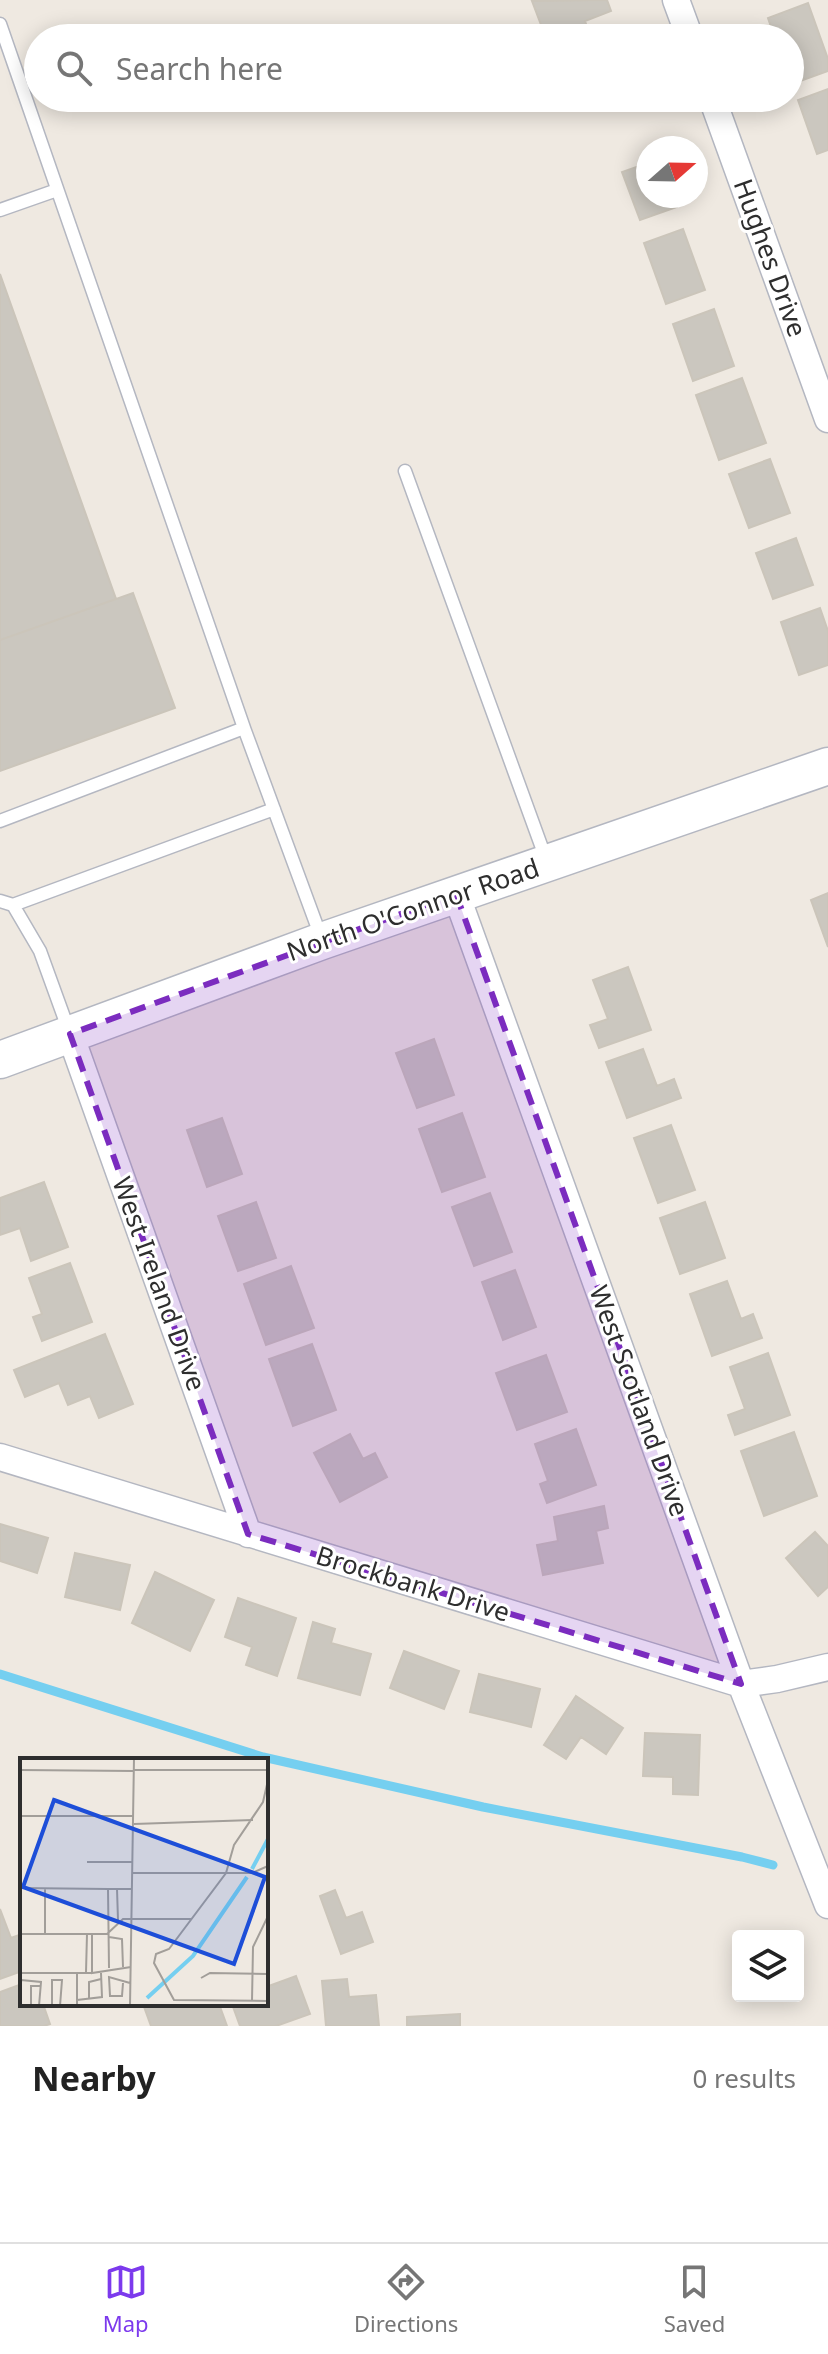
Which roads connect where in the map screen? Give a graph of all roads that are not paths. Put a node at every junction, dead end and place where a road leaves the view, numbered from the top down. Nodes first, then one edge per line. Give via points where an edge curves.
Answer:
1 (676, 0) edge
2 (0, 24) edge
3 (685, 24) edge
4 (24, 94) edge
5 (30, 112) edge
6 (717, 112) edge
7 (57, 190) junction
8 (0, 210) edge
9 (828, 419) edge
10 (405, 471) dead end
11 (244, 728) junction
12 (828, 766) edge
13 (274, 809) junction
14 (0, 821) edge
15 (547, 862) junction
16 (456, 894) junction
17 (0, 901) edge
18 (13, 905) junction
19 (322, 941) junction
20 (70, 1034) junction
21 (0, 1060) edge
22 (0, 1457) edge
23 (248, 1534) junction
24 (828, 1667) edge
25 (741, 1684) junction
26 (828, 1905) edge

1 - 3 street
2 - 4 lane
5 - 7 lane
6 - 9 street, Hughes Drive
7 - 8 lane
7 - 11 lane
10 - 15 lane
11 - 13 lane
11 - 14 lane
12 - 15 main road, North O'Connor Road
13 - 18 lane
13 - 19 lane
15 - 16 main road, North O'Connor Road
16 - 19 main road, North O'Connor Road
16 - 25 street, West Scotland Drive
17 - 18 lane
18 - 20 lane via 40,951
19 - 20 main road, North O'Connor Road
20 - 21 main road, North O'Connor Road
20 - 23 street, West Ireland Drive
22 - 23 street, Brockbank Drive
23 - 25 street, Brockbank Drive
24 - 25 street, Brockbank Drive
25 - 26 street, West Scotland Drive

